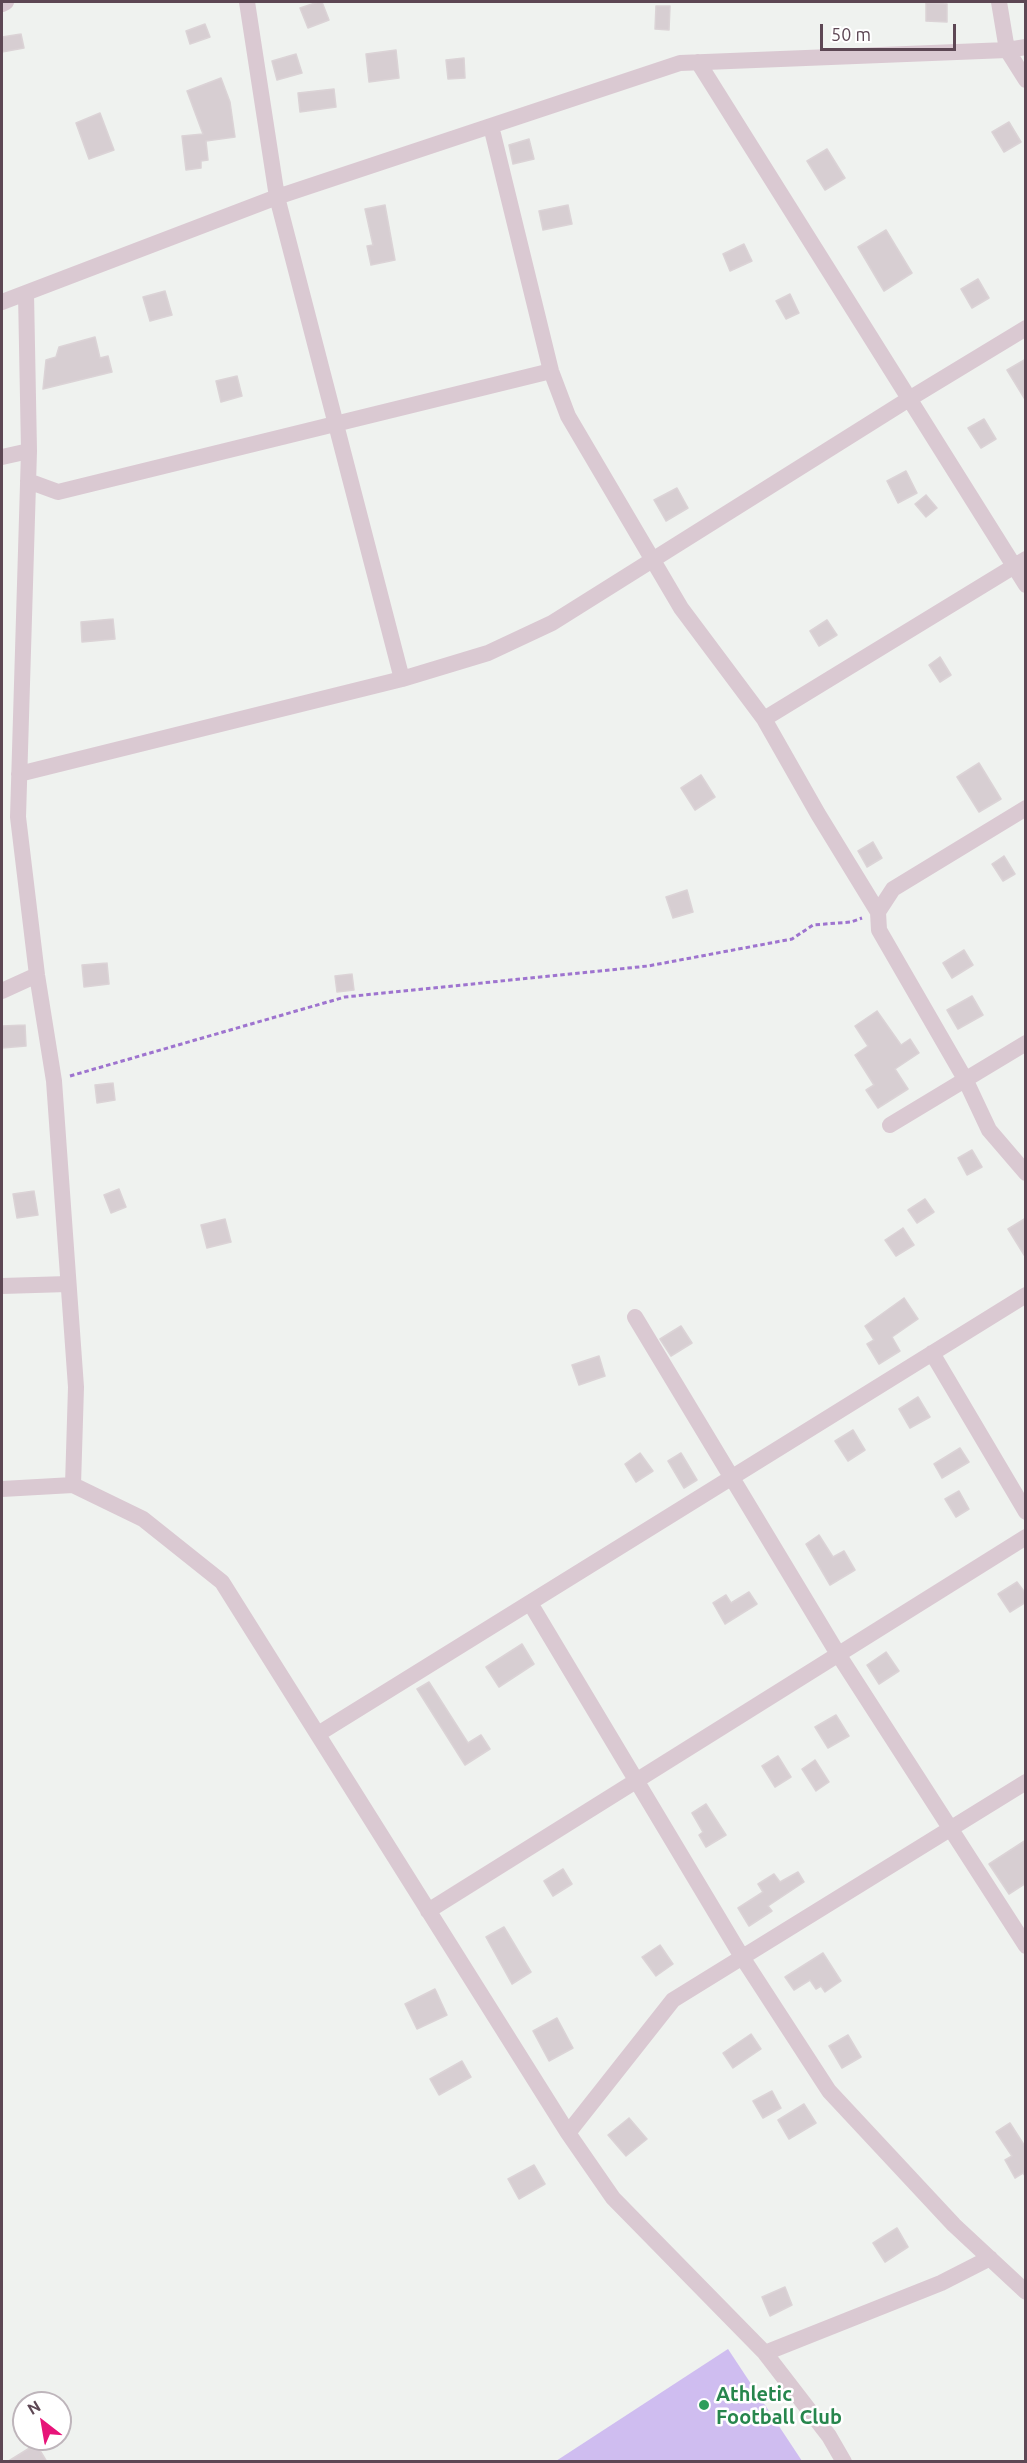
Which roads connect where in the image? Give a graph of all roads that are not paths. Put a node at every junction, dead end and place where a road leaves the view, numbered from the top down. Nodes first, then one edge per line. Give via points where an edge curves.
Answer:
1 (6, 2) edge
2 (247, 2) edge
3 (999, 2) edge
4 (2, 4) edge
5 (1026, 47) edge
6 (1007, 50) junction
7 (698, 62) junction
8 (1026, 80) edge
9 (491, 126) junction
10 (277, 197) junction
11 (26, 293) junction
12 (2, 302) edge
13 (1026, 328) edge
14 (551, 371) junction
15 (909, 399) junction
16 (336, 424) junction
17 (29, 451) junction
18 (2, 457) edge
19 (28, 481) junction
20 (652, 560) junction
21 (1020, 563) edge
22 (1026, 585) edge
23 (402, 679) junction
24 (764, 719) junction
25 (19, 774) junction
26 (1026, 808) edge
27 (878, 912) junction
28 (38, 975) junction
29 (2, 991) edge
30 (1026, 1043) edge
31 (965, 1079) junction
32 (890, 1125) dead end
33 (1026, 1173) edge
34 (68, 1284) junction
35 (2, 1286) edge
36 (1026, 1295) edge
37 (635, 1317) dead end
38 (933, 1353) junction
39 (732, 1477) junction
40 (73, 1485) junction
41 (2, 1489) edge
42 (1026, 1512) edge
43 (1026, 1537) edge
44 (530, 1603) junction
45 (838, 1654) junction
46 (318, 1734) junction
47 (635, 1781) junction
48 (1026, 1782) edge
49 (949, 1830) junction
50 (428, 1911) junction
51 (1026, 1946) edge
52 (741, 1957) junction
53 (568, 2133) junction
54 (990, 2259) junction
55 (1026, 2292) edge
56 (765, 2353) junction
57 (844, 2462) edge

1 - 4 street
2 - 10 street
3 - 6 street
5 - 6 street
6 - 7 street
6 - 8 street
7 - 9 street via 680,63
7 - 15 street
9 - 10 street
9 - 14 street
10 - 11 street
10 - 16 street
11 - 12 street
11 - 17 street
13 - 15 street
14 - 16 street
14 - 20 street via 568,416
15 - 20 street
15 - 21 street
16 - 19 street via 58,492
16 - 23 street
17 - 18 street
17 - 19 street
19 - 25 street
20 - 23 street via 541,628 488,653
20 - 24 street via 681,608
21 - 22 street
21 - 24 street
23 - 25 street
24 - 27 street
25 - 28 street via 18,817
26 - 27 street via 893,889
27 - 31 street via 879,930
28 - 29 street
28 - 34 street via 54,1080
30 - 31 street
31 - 32 street
31 - 33 street via 989,1130
34 - 35 street
34 - 40 street via 76,1387
36 - 38 street
37 - 39 street
38 - 39 street
38 - 42 street
39 - 44 street
39 - 45 street
40 - 41 street
40 - 46 street via 143,1519 222,1582
43 - 45 street
44 - 46 street
44 - 47 street
45 - 47 street
45 - 49 street
46 - 50 street
47 - 50 street
47 - 52 street
48 - 49 street
49 - 51 street
49 - 52 street
50 - 53 street
52 - 53 street via 673,2000
52 - 54 street via 828,2091
53 - 56 street via 613,2198
54 - 55 street
54 - 56 street via 941,2283
56 - 57 street via 829,2436

